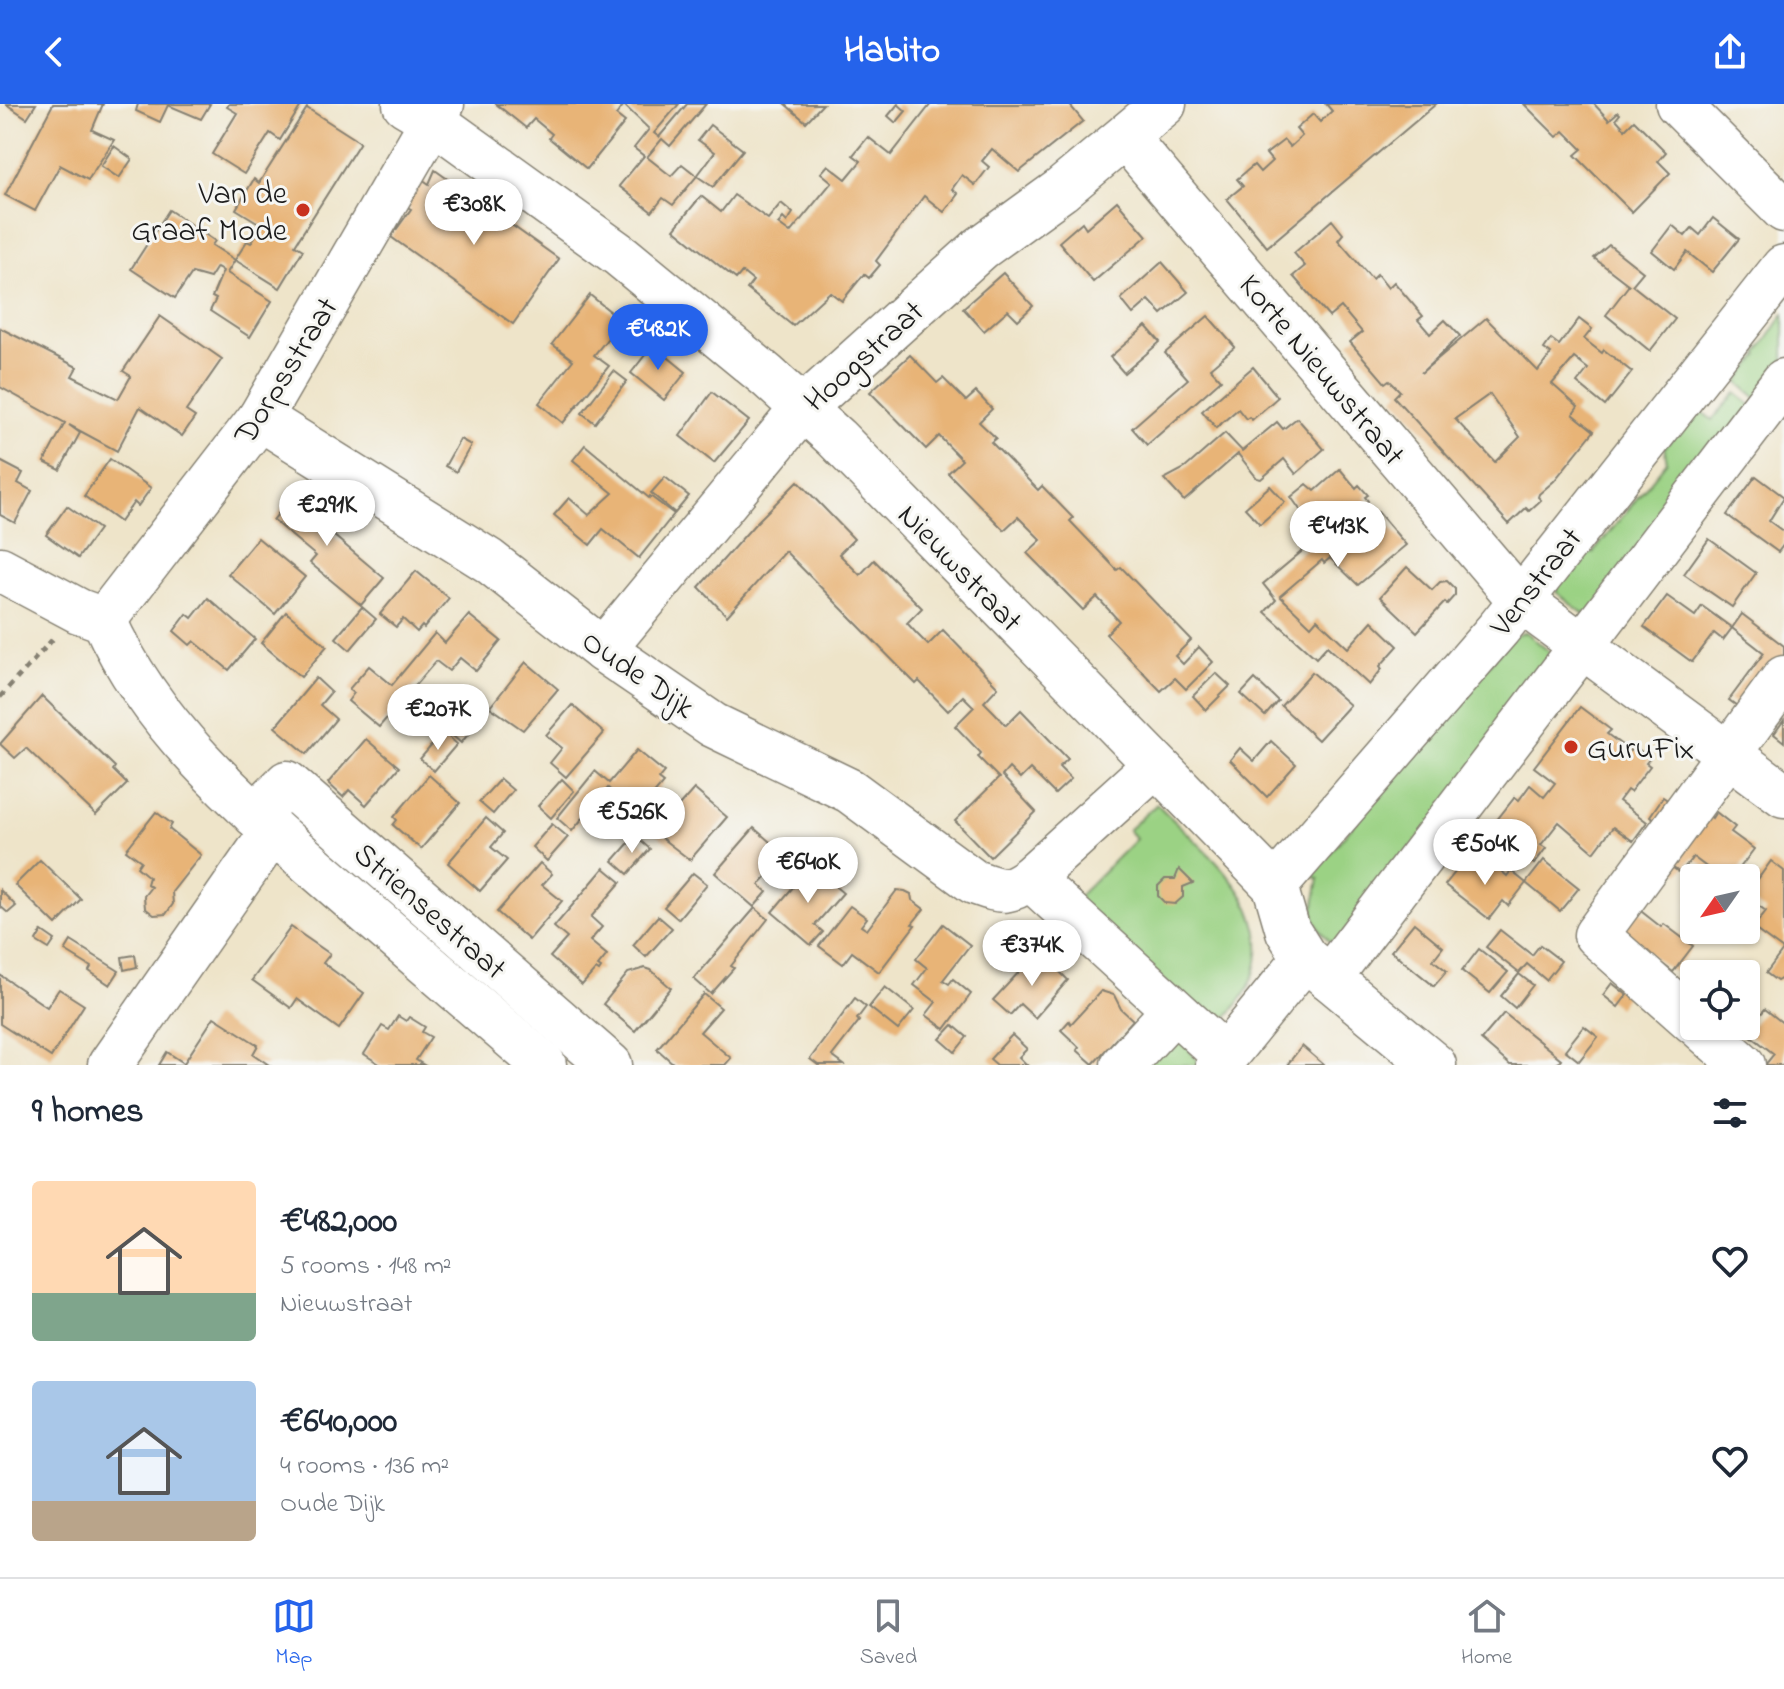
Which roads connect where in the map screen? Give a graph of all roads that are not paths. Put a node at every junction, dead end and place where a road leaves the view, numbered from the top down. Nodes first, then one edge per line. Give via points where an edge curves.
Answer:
1 (1678, 104) edge
2 (426, 109) edge
3 (1136, 118) edge
4 (1784, 210) edge
5 (1784, 267) edge
6 (1784, 381) edge
7 (803, 408) junction
8 (260, 418) junction
9 (0, 569) edge
10 (1520, 600) junction
11 (92, 616) junction
12 (1584, 646) junction
13 (603, 650) junction
14 (1784, 678) edge
15 (1729, 752) junction
16 (1155, 765) junction
17 (1784, 795) edge
18 (264, 823) junction
19 (1030, 878) junction
20 (1275, 886) junction
21 (1317, 968) junction
22 (1174, 1010) junction
23 (1680, 1010) edge
24 (1715, 1040) edge
25 (1222, 1061) edge
26 (110, 1065) edge
27 (544, 1065) edge
28 (610, 1065) edge
29 (1123, 1065) edge
30 (1434, 1065) edge
31 (1743, 1065) edge

1 - 4 street
2 - 7 street, Nieuwstraat via 621,256
2 - 8 street, Dorpsstraat
3 - 7 street, Hoogstraat via 1061,190 981,248
3 - 10 street, Korte Nieuwstraat
5 - 10 street, Venstraat
6 - 12 street
7 - 13 street, Hoogstraat
7 - 16 street, Nieuwstraat
8 - 11 street, Dorpsstraat
8 - 13 street, Oude Dijk via 489,561
9 - 11 street
10 - 12 street, Korte Nieuwstraat
10 - 20 street, Venstraat
11 - 18 street, Striensestraat via 152,705 205,769
12 - 15 street, Korte Nieuwstraat
12 - 21 street
13 - 19 street, Oude Dijk via 713,725 850,791 974,882 1013,890
14 - 15 street
15 - 17 street, Korte Nieuwstraat
15 - 23 street via 1596,935
16 - 19 street, Oude Dijk
16 - 20 street, Nieuwstraat
18 - 26 street
18 - 27 street, Striensestraat
18 - 28 street, Striensestraat via 287,783
19 - 22 street
20 - 21 street, Nieuwstraat via 1288,931
21 - 25 street
21 - 30 street, Nieuwstraat
22 - 25 street
22 - 29 street
24 - 31 street

